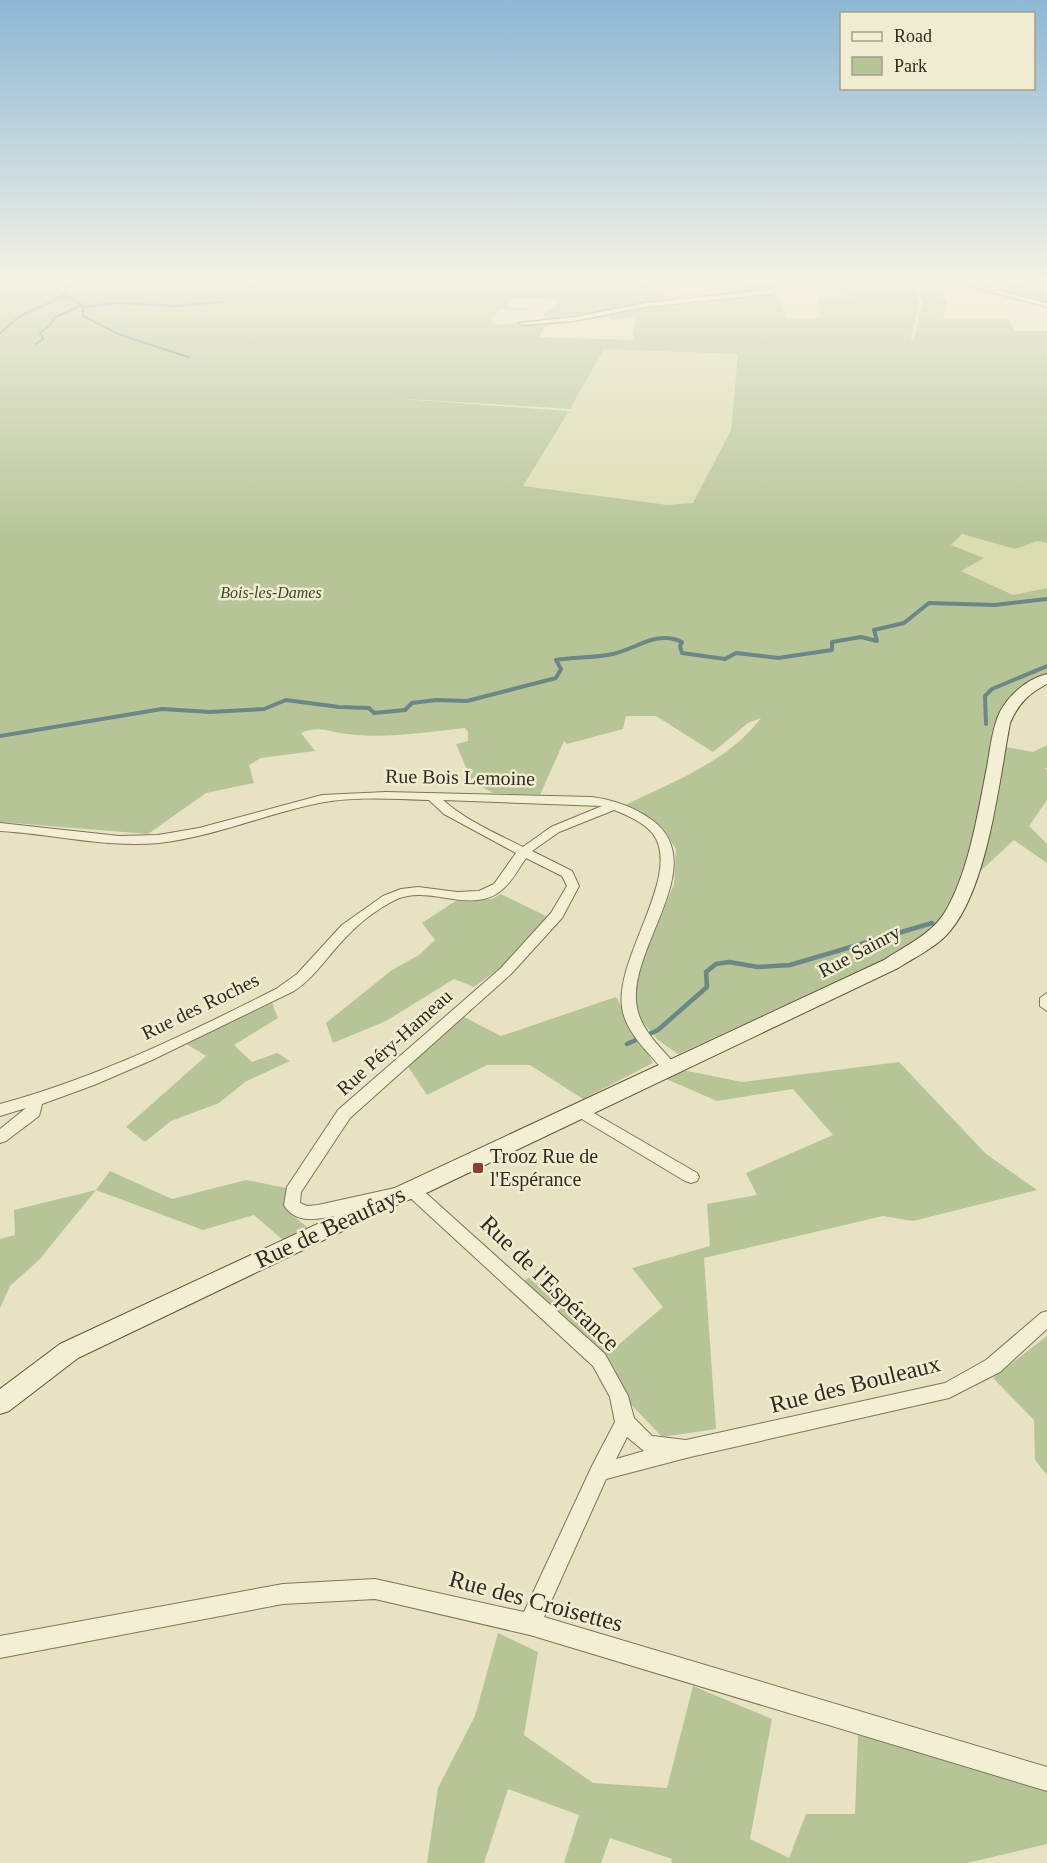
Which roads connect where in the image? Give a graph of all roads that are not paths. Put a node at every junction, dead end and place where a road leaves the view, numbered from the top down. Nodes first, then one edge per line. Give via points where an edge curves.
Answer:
1 (1047, 678) edge
2 (432, 796) junction
3 (615, 805) junction
4 (0, 826) edge
5 (525, 851) junction
6 (1047, 998) edge
7 (1047, 1006) edge
8 (670, 1068) junction
9 (34, 1102) junction
10 (0, 1110) edge
11 (579, 1111) junction
12 (0, 1137) edge
13 (691, 1177) dead end
14 (405, 1192) junction
15 (1047, 1318) edge
16 (0, 1403) edge
17 (625, 1422) junction
18 (690, 1448) junction
19 (599, 1472) junction
20 (530, 1624) junction
21 (0, 1647) edge
22 (1047, 1779) edge

1 - 8 street, Rue Sainry via 1026,688 1008,706 975,853 962,896 944,926 891,964
2 - 3 street, Rue Bois Lemoine via 504,796
2 - 4 street, Rue Bois Lemoine via 325,799 208,830 156,839
2 - 5 street, Rue Péry-Hameau via 456,816
3 - 5 street via 551,831
3 - 8 street, Rue Bois Lemoine via 660,834 668,853 667,875 628,983 628,1006 639,1029
5 - 9 street, Rue des Roches via 497,889 479,897 460,898 411,889 391,897 343,932 296,983 190,1036
5 - 14 street, Rue Péry-Hameau via 567,874 573,886 557,915 506,971 344,1114 293,1191 292,1205 299,1211 316,1213
6 - 7 street
8 - 11 street, Rue de Beaufays
9 - 10 street, Rue des Roches
9 - 12 street via 34,1112
11 - 13 street
11 - 14 street, Rue de Beaufays
14 - 16 street, Rue de Beaufays via 69,1351
14 - 17 street, Rue de l'Espérance via 599,1360 619,1396
15 - 18 street, Rue des Bouleaux via 993,1365 949,1390
17 - 18 street, Rue des Bouleaux via 647,1444
17 - 19 street
18 - 19 street, Rue des Bouleaux
19 - 20 street
20 - 21 street, Rue des Croisettes via 375,1589 283,1594
20 - 22 street, Rue des Croisettes

